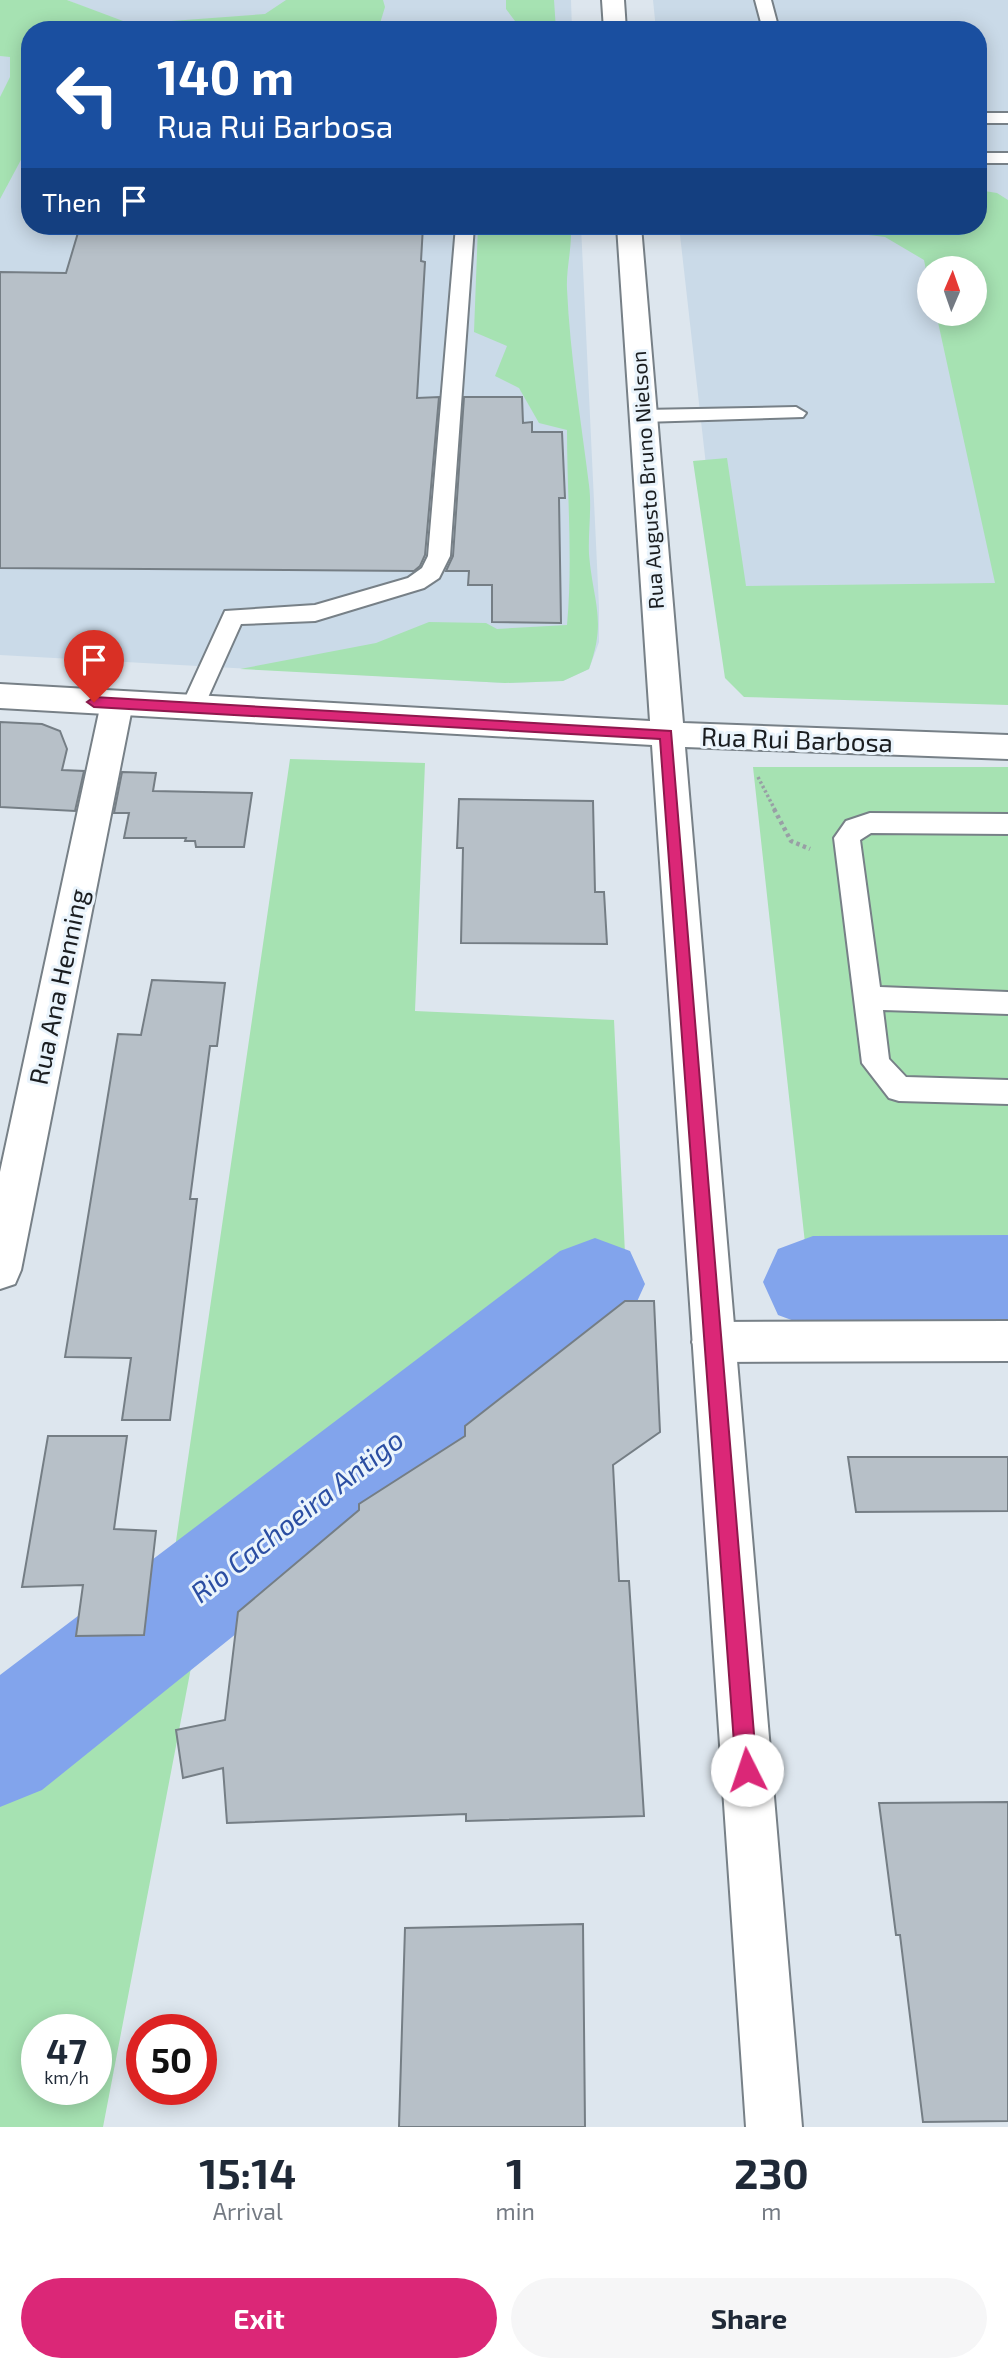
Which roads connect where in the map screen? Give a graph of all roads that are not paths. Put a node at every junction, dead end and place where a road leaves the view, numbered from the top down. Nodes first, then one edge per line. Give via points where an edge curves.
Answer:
1 (613, 0) edge
2 (763, 0) edge
3 (614, 21) edge
4 (769, 21) edge
5 (987, 118) edge
6 (1008, 118) edge
7 (987, 158) edge
8 (1008, 158) edge
9 (464, 235) edge
10 (630, 235) edge
11 (796, 413) dead end
12 (643, 416) junction
13 (0, 696) edge
14 (117, 703) junction
15 (193, 707) junction
16 (666, 734) junction
17 (1008, 747) edge
18 (1008, 824) edge
19 (868, 998) junction
20 (1008, 1003) edge
21 (1008, 1092) edge
22 (0, 1270) edge
23 (1008, 1341) edge
24 (714, 1342) junction
25 (774, 2127) edge

1 - 3 main road
2 - 4 lane
5 - 6 lane
7 - 8 lane
9 - 15 lane via 439,556 431,573 416,583 315,614 233,617
10 - 12 main road, Rua Augusto Bruno Nielson
11 - 12 lane
12 - 16 main road, Rua Augusto Bruno Nielson
13 - 14 main road, Rua Rui Barbosa
14 - 15 main road, Rua Rui Barbosa
14 - 22 main road, Rua Ana Henning
15 - 16 main road, Rua Rui Barbosa
16 - 17 main road, Rua Rui Barbosa
16 - 24 main road, Rua Augusto Bruno Nielson
18 - 19 lane via 870,823 855,828 847,838 849,867
19 - 20 lane
19 - 21 lane via 876,1063 899,1089
23 - 24 main road
24 - 25 main road, Rua Augusto Bruno Nielson

